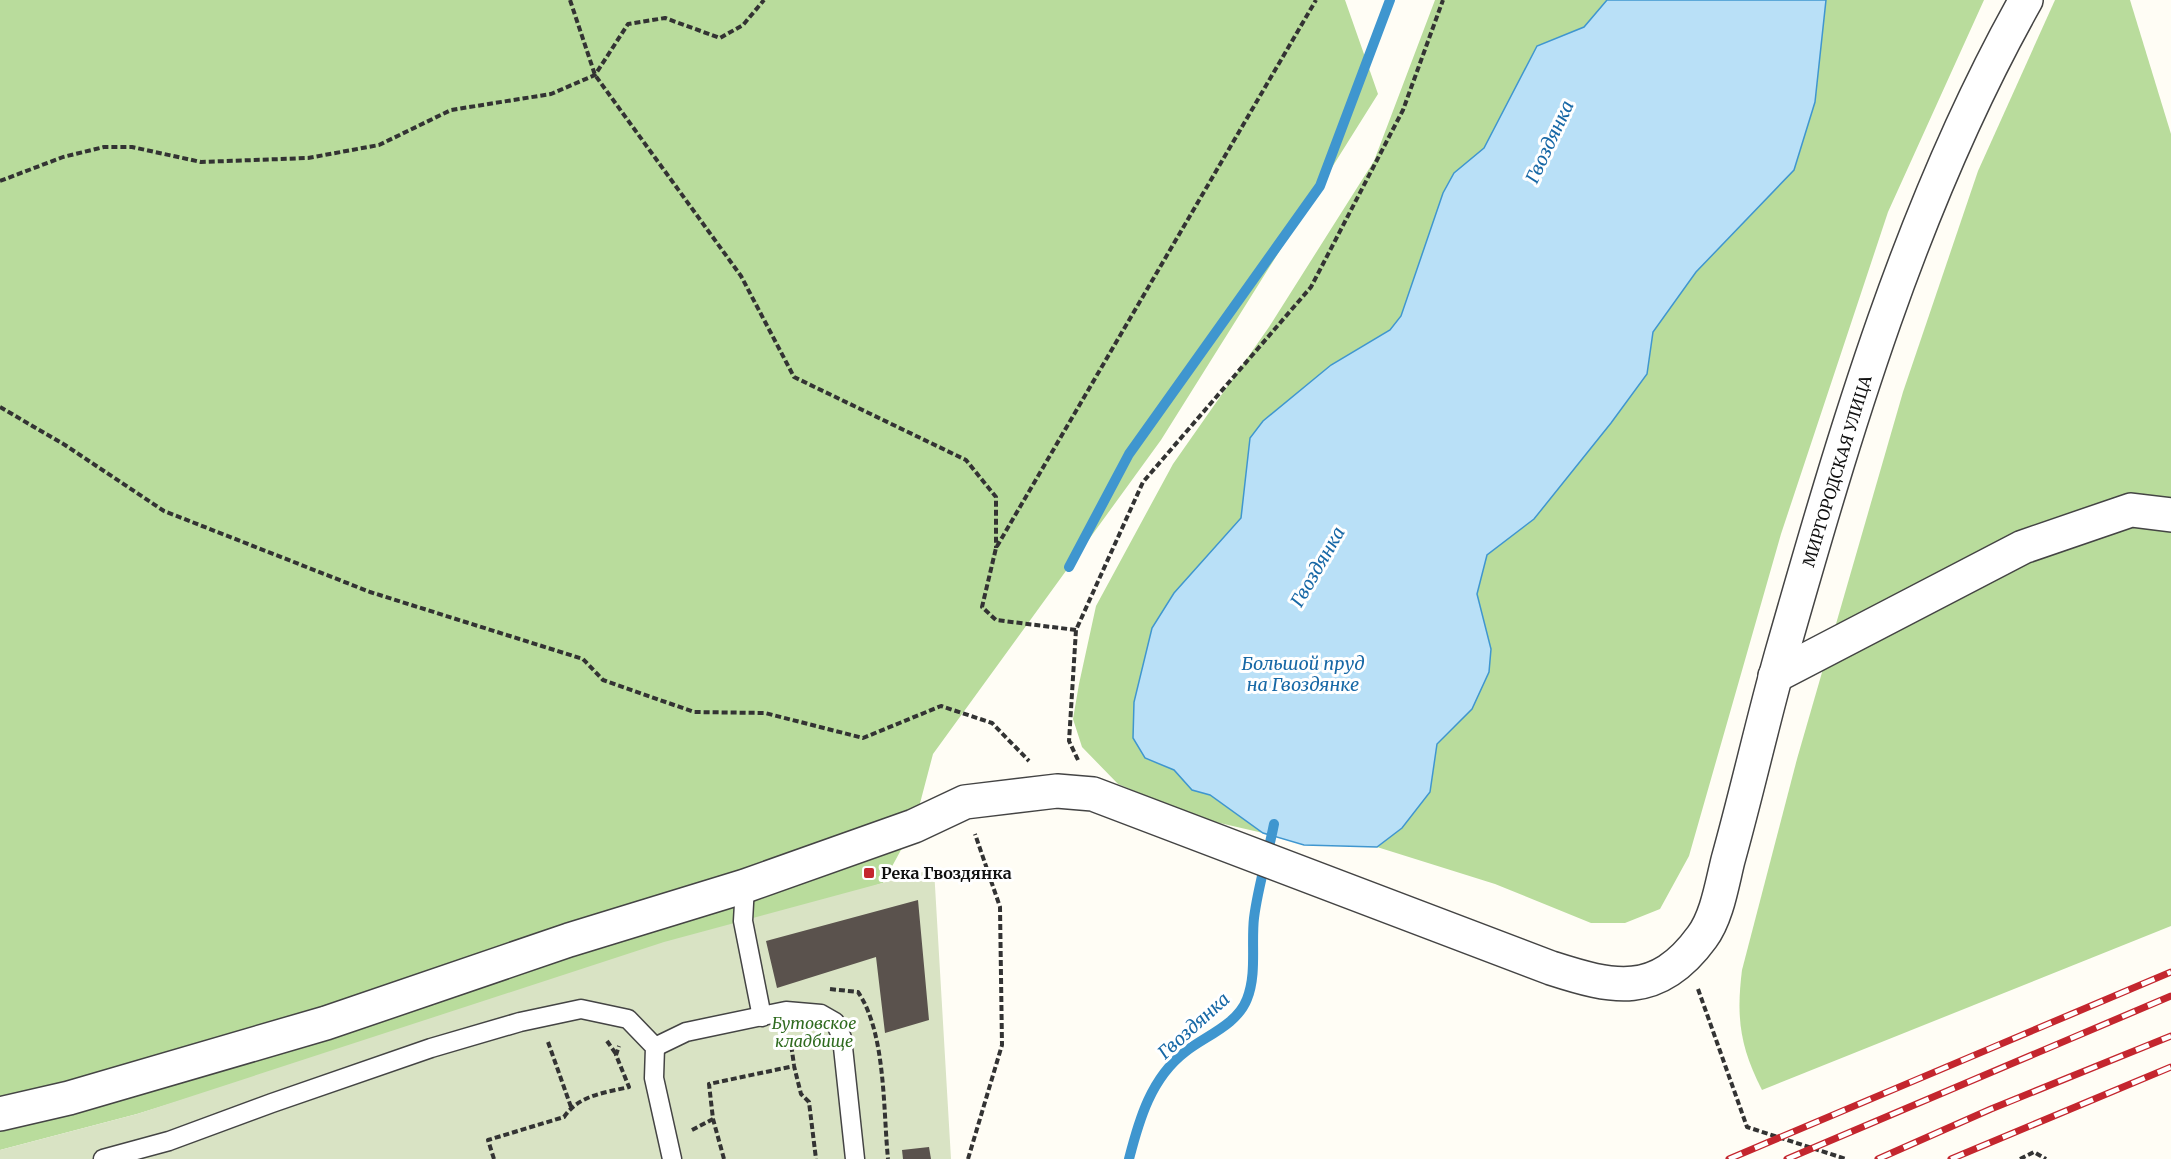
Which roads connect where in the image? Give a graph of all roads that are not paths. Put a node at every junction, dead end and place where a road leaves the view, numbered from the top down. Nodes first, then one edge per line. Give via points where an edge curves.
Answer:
1 (2026, 0) edge
2 (2171, 515) edge
3 (1775, 676) junction
4 (745, 886) junction
5 (762, 1017) junction
6 (656, 1047) junction
7 (0, 1114) edge
8 (103, 1159) edge
9 (672, 1159) edge
10 (855, 1159) edge

1 - 3 street, МИРГОРОДСКАЯ УЛИЦА via 1947,156 1898,286 1834,471
2 - 3 street via 2131,510 2023,547
3 - 4 street, МИРГОРОДСКАЯ УЛИЦА via 1718,896 1703,936 1662,974 1637,984 1615,986 1551,968 1093,794 1057,791 965,802 914,826
4 - 5 lane via 743,921
4 - 7 street, МИРГОРОДСКАЯ УЛИЦА via 570,940 326,1023 69,1098
5 - 6 lane via 686,1032
5 - 10 lane via 786,1011 821,1014 835,1022 846,1063
6 - 8 lane via 628,1019 580,1009 431,1048 169,1142
6 - 9 lane via 654,1078

